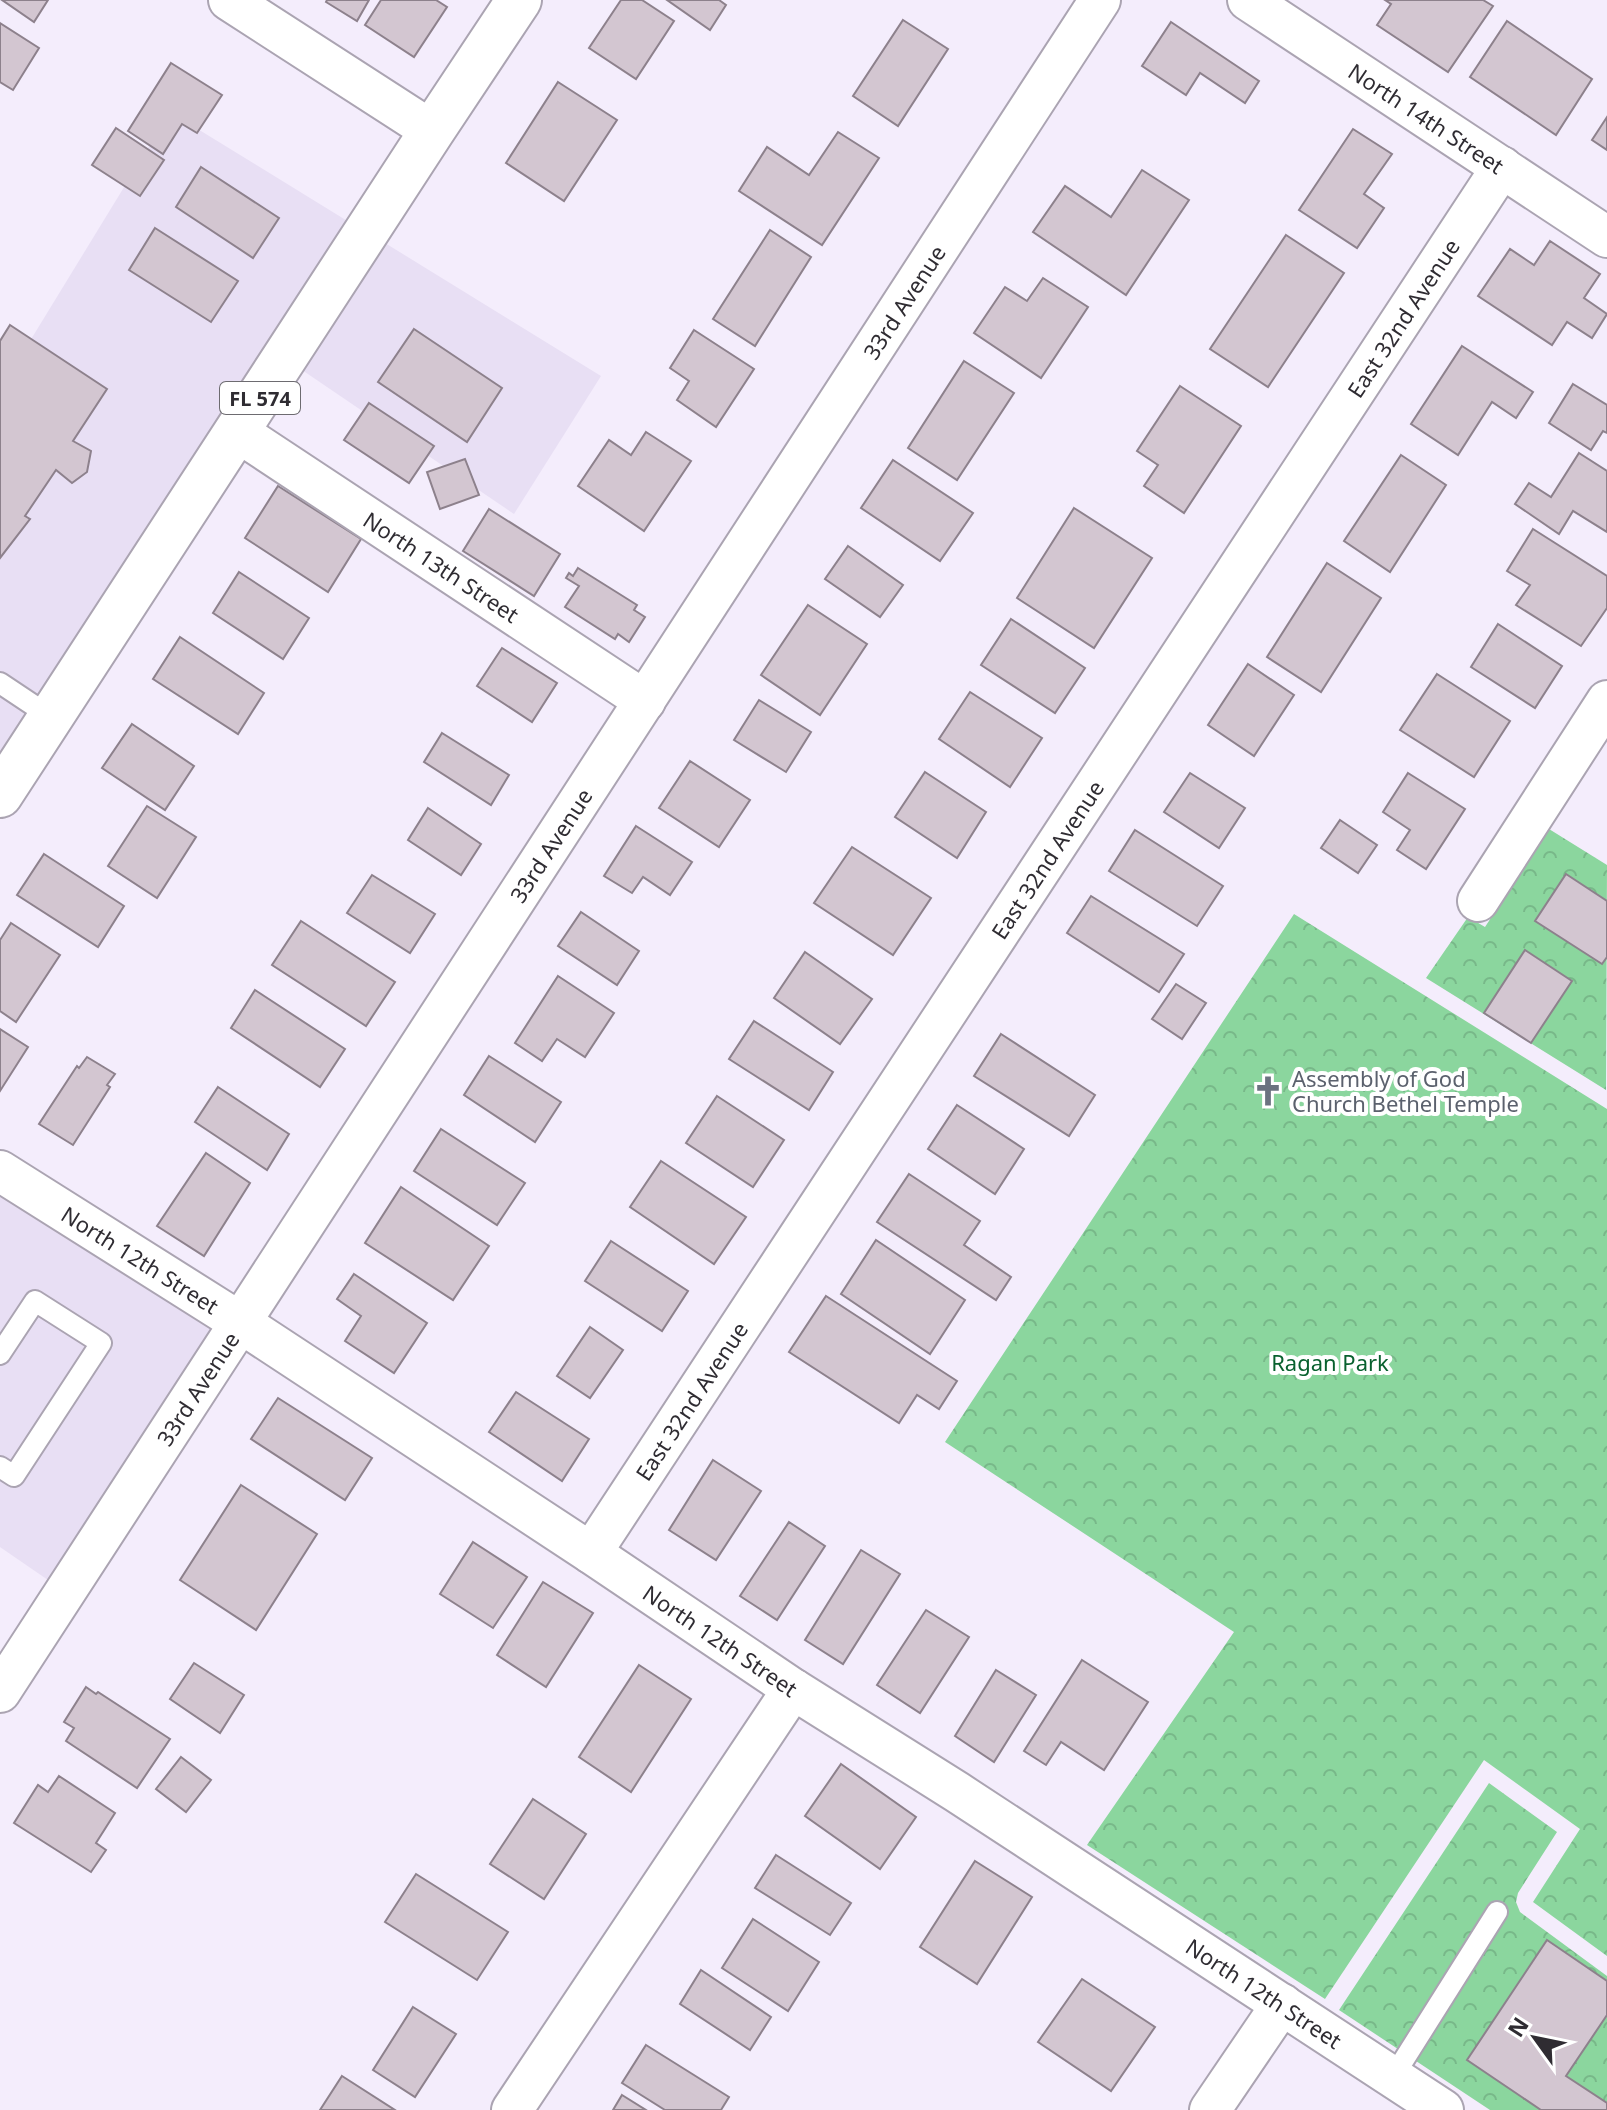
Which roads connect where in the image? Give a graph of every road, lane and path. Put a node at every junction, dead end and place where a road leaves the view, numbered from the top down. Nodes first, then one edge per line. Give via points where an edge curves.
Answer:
1 (229, 0) edge
2 (519, 0) edge
3 (1100, 0) edge
4 (1248, 0) edge
5 (432, 131) junction
6 (1502, 167) junction
7 (1607, 237) edge
8 (238, 432) junction
9 (0, 683) edge
10 (645, 701) junction
11 (1607, 701) edge
12 (51, 717) junction
13 (0, 795) edge
14 (1478, 901) dead end
15 (0, 1171) edge
16 (241, 1323) junction
17 (0, 1354) edge
18 (0, 1467) edge
19 (591, 1553) junction
20 (793, 1689) junction
21 (0, 1692) edge
22 (1497, 1912) dead end
23 (1282, 2004) junction
24 (1393, 2077) junction
25 (512, 2110) edge
26 (1210, 2110) edge
27 (1443, 2110) edge

1 - 5 street
2 - 5 main road, FL 574
3 - 10 street, 33rd Avenue
4 - 6 street, North 14th Street
5 - 8 main road, FL 574
6 - 7 street, North 14th Street
6 - 19 street, East 32nd Avenue
8 - 10 street, North 13th Street
8 - 12 main road, FL 574
9 - 12 lane
10 - 16 street, 33rd Avenue
11 - 14 street
12 - 13 main road, FL 574
15 - 16 street, North 12th Street
16 - 19 street, North 12th Street
16 - 21 street, 33rd Avenue
17 - 18 lane via 35,1301 101,1343 14,1476
19 - 20 street, North 12th Street
20 - 23 street, North 12th Street
20 - 25 street
22 - 24 lane
23 - 24 street, North 12th Street
23 - 26 street
24 - 27 street, North 12th Street

